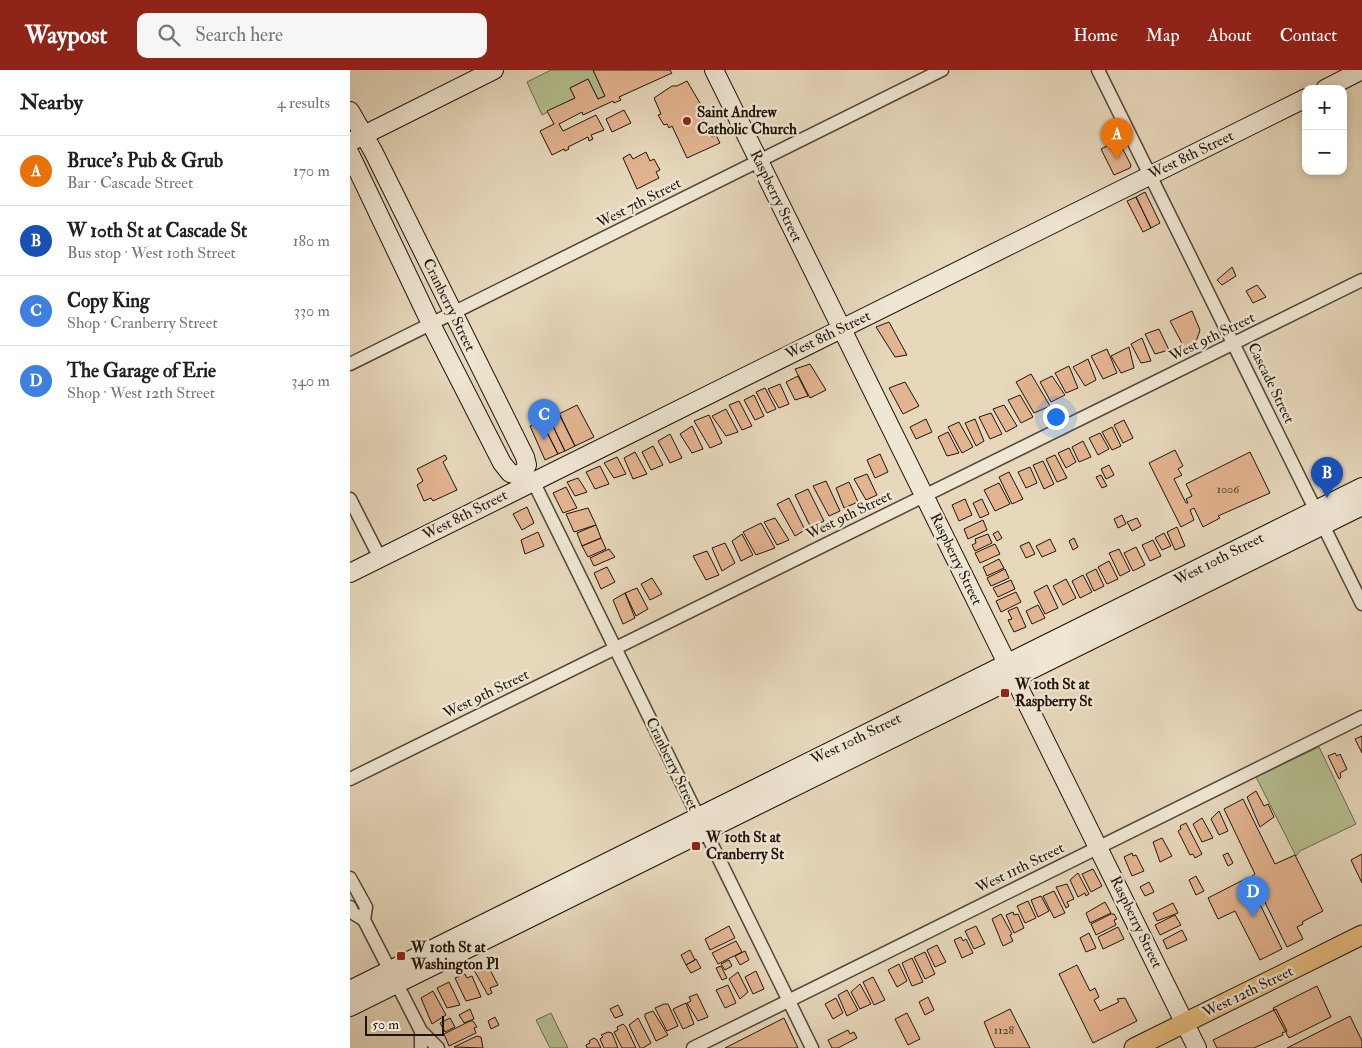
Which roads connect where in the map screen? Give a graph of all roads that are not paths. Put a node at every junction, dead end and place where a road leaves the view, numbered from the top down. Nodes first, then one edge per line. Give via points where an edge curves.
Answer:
1 (494, 70) edge
2 (714, 70) edge
3 (942, 70) edge
4 (1098, 70) edge
5 (1362, 70) edge
6 (1333, 85) edge
7 (1302, 100) edge
8 (350, 111) edge
9 (357, 138) edge
10 (350, 154) edge
11 (758, 160) junction
12 (1150, 176) junction
13 (1362, 280) edge
14 (453, 314) junction
15 (431, 324) junction
16 (841, 328) junction
17 (1234, 344) junction
18 (350, 364) edge
19 (526, 480) junction
20 (1362, 487) edge
21 (924, 495) junction
22 (350, 500) edge
23 (1362, 506) edge
24 (1319, 518) junction
25 (380, 558) junction
26 (350, 573) edge
27 (1362, 604) edge
28 (615, 649) junction
29 (1011, 672) junction
30 (1362, 717) edge
31 (350, 779) edge
32 (702, 824) junction
33 (1098, 847) junction
34 (350, 878) edge
35 (350, 907) edge
36 (364, 920) junction
37 (1362, 935) edge
38 (393, 977) junction
39 (350, 990) edge
40 (788, 1001) junction
41 (350, 1007) edge
42 (1186, 1022) junction
43 (421, 1031) junction
44 (421, 1048) edge
45 (438, 1048) edge
46 (693, 1048) edge
47 (812, 1048) edge
48 (1134, 1048) edge
49 (1197, 1048) edge

1 - 9 street
2 - 11 street, Raspberry Street
3 - 11 street, West 7th Street
4 - 12 street, Cascade Street
5 - 6 street
7 - 12 street, West 8th Street
8 - 9 street, Cranberry Street
9 - 14 street, Cranberry Street via 378,159
10 - 15 street, Cranberry Street
11 - 14 street, West 7th Street
11 - 16 street, Raspberry Street
12 - 16 street, West 8th Street
12 - 17 street, Cascade Street
13 - 17 street, West 9th Street
14 - 15 street, West 7th Street
14 - 19 street, Cranberry Street via 525,457
15 - 18 street, West 7th Street
15 - 19 street, Cranberry Street via 502,463 510,474
16 - 19 street, West 8th Street
16 - 21 street, Raspberry Street
17 - 21 street, West 9th Street
17 - 24 street, Cascade Street
19 - 25 street, West 8th Street
19 - 28 street, Cranberry Street
20 - 24 street, West 10th Street
21 - 28 street, West 9th Street
21 - 29 street, Raspberry Street
22 - 25 street
23 - 24 street, West 10th Street
24 - 27 street, Cascade Street
24 - 29 street, West 10th Street
25 - 26 street, West 8th Street
28 - 31 street, West 9th Street
28 - 32 street, Cranberry Street
29 - 32 street, West 10th Street
29 - 33 street, Raspberry Street
30 - 33 street, West 11th Street
32 - 38 street, West 10th Street
32 - 40 street, Cranberry Street
33 - 40 street, West 11th Street
33 - 42 street, Raspberry Street
34 - 36 street via 366,907
35 - 36 street
36 - 38 street
37 - 42 main road, West 12th Street
38 - 39 street, West 10th Street
38 - 41 street, West 10th Street
38 - 43 street
40 - 46 street, West 11th Street
40 - 47 street, Cranberry Street
42 - 48 main road, West 12th Street
42 - 49 street, Raspberry Street
43 - 44 street
43 - 45 street

